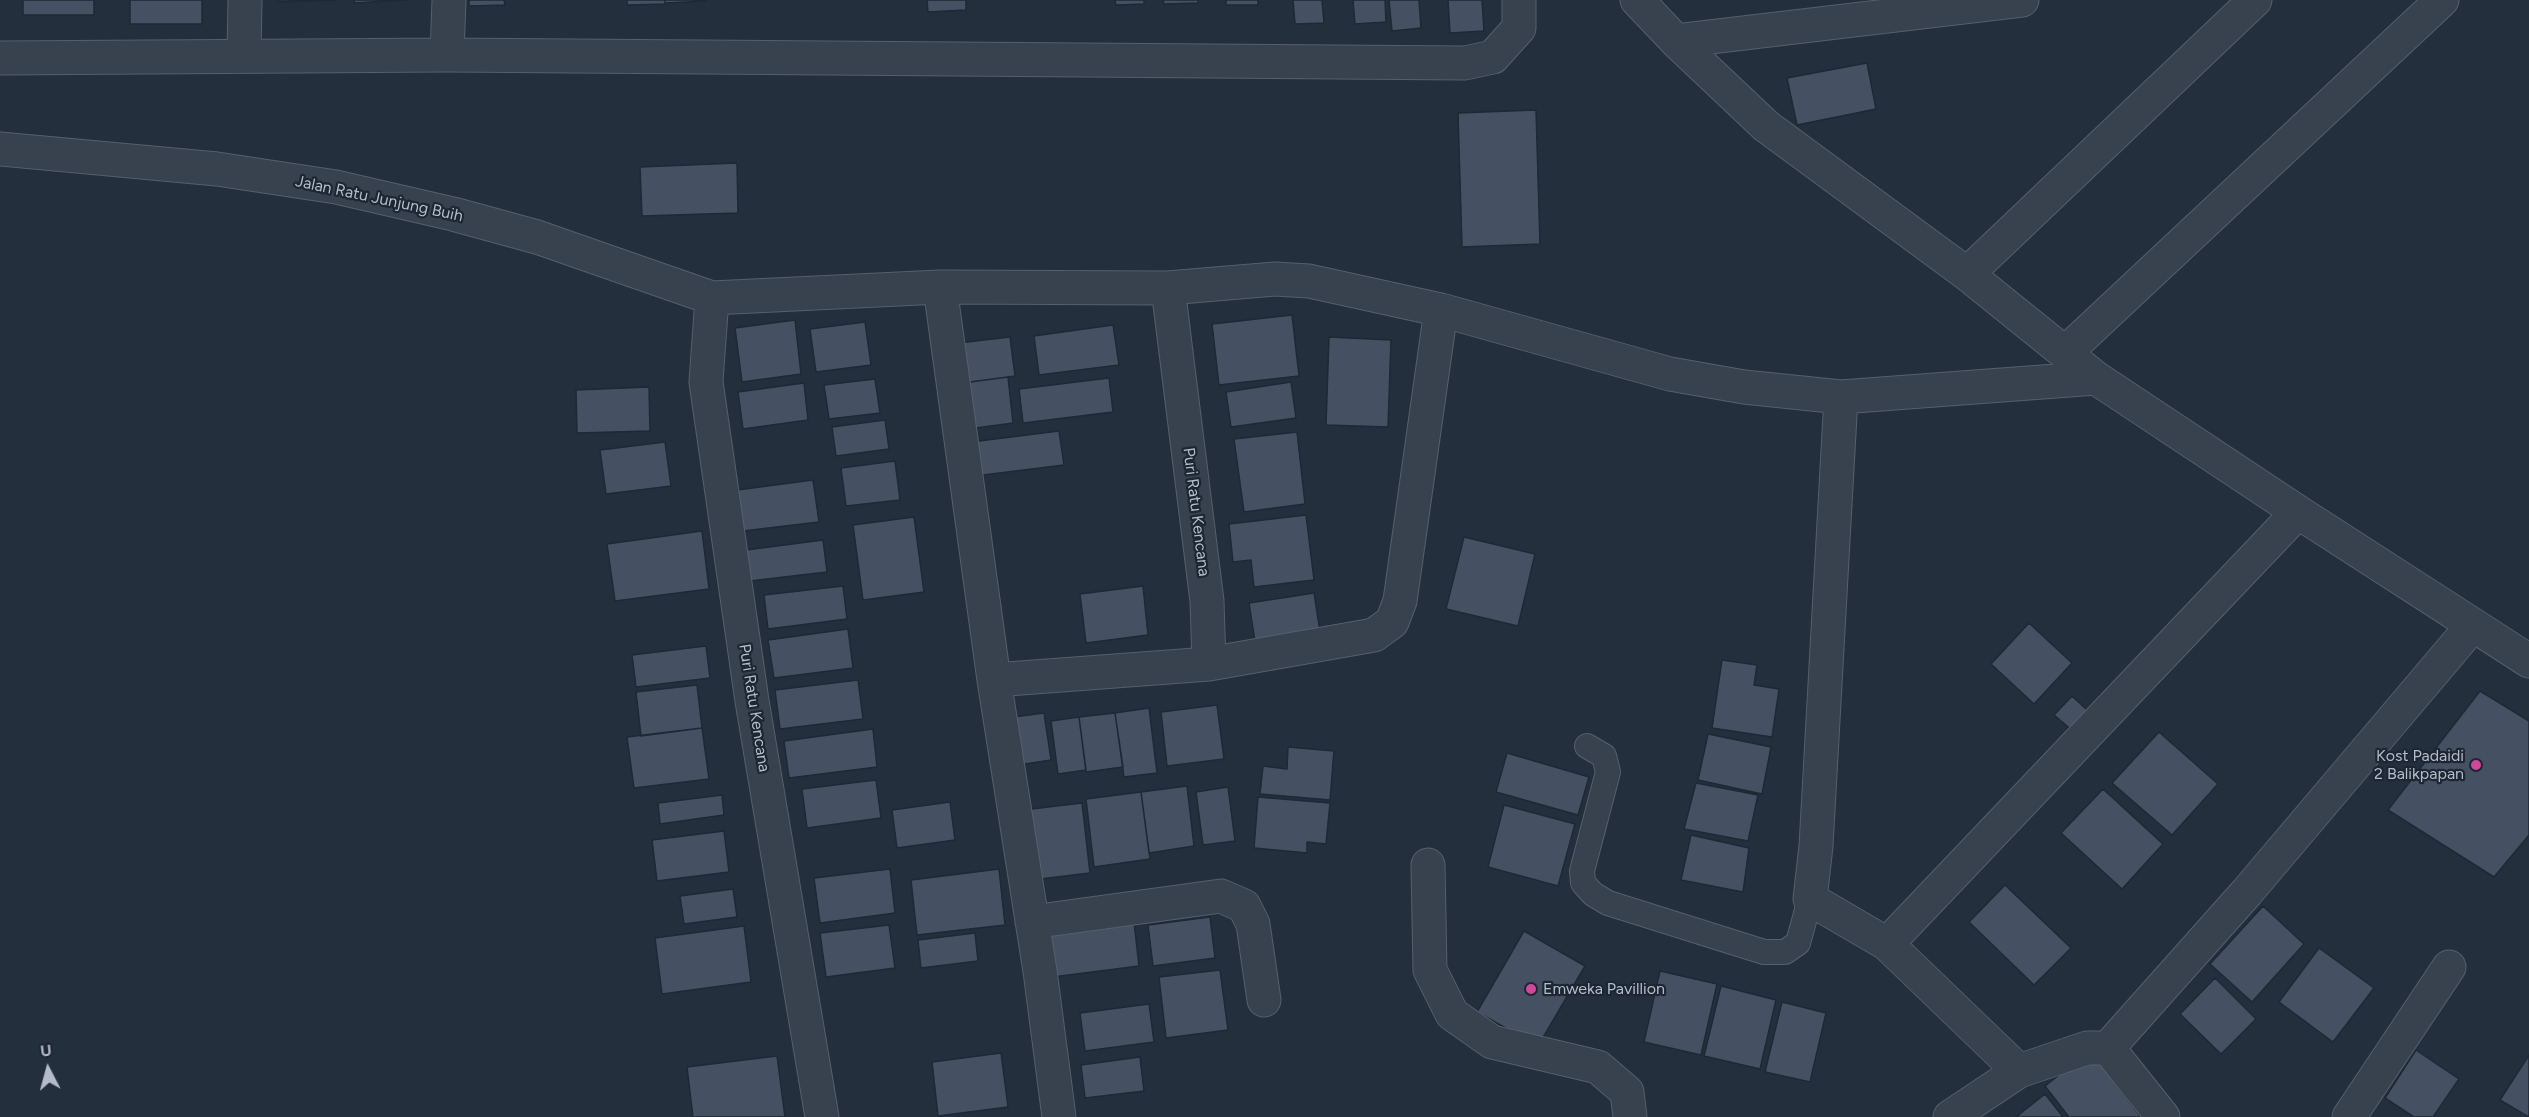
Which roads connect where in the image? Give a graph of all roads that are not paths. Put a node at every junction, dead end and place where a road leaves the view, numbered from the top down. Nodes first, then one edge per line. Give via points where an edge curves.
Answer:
1 (245, 0) edge
2 (449, 0) edge
3 (1520, 0) edge
4 (1637, 0) edge
5 (2022, 0) edge
6 (2255, 0) edge
7 (2442, 0) edge
8 (1676, 41) junction
9 (447, 55) junction
10 (244, 56) junction
11 (0, 58) edge
12 (0, 149) edge
13 (1967, 274) junction
14 (940, 287) junction
15 (1168, 288) junction
16 (712, 297) junction
17 (1441, 310) junction
18 (2065, 352) junction
19 (2096, 378) junction
20 (1841, 397) junction
21 (2298, 512) junction
22 (2473, 626) junction
23 (2529, 661) edge
24 (1209, 664) junction
25 (994, 680) junction
26 (1587, 746) dead end
27 (1428, 865) dead end
28 (1810, 899) junction
29 (1032, 922) junction
30 (1887, 944) junction
31 (2449, 967) dead end
32 (1263, 1000) dead end
33 (2108, 1048) junction
34 (2019, 1071) junction
35 (822, 1117) edge
36 (1059, 1117) edge
37 (1630, 1117) edge
38 (1950, 1117) edge
39 (2163, 1117) edge
40 (2349, 1117) edge

1 - 10 street
2 - 9 street
3 - 9 street via 1519,28 1492,57 1465,63
4 - 8 street
5 - 8 street
6 - 13 street
7 - 18 street
8 - 13 street via 1766,126
9 - 10 street
10 - 11 street
12 - 16 street, Jalan Ratu Junjung Buih via 217,170 336,187 537,237
13 - 18 street
14 - 15 street
14 - 16 street
14 - 25 street
15 - 17 street via 1275,279 1309,281
15 - 24 street, Puri Ratu Kencana via 1207,601
16 - 35 street, Puri Ratu Kencana via 706,382 752,701
17 - 20 street via 1670,374 1744,387
17 - 24 street via 1400,601 1392,622 1374,635
18 - 19 street
19 - 20 street
19 - 21 street
20 - 28 street via 1820,786
21 - 22 street
21 - 30 street
22 - 23 street
22 - 33 street via 2247,892
24 - 25 street
25 - 29 street
26 - 28 lane via 1604,756 1608,772 1582,871 1583,883 1593,894 1608,903 1764,952 1785,952 1798,943
27 - 37 street via 1430,970 1452,1014 1492,1042 1598,1067 1627,1092
28 - 30 street
29 - 32 street via 1221,896 1244,906 1253,924
29 - 36 street
30 - 34 street
31 - 40 street
33 - 34 street via 2087,1048
33 - 39 street
34 - 38 street

